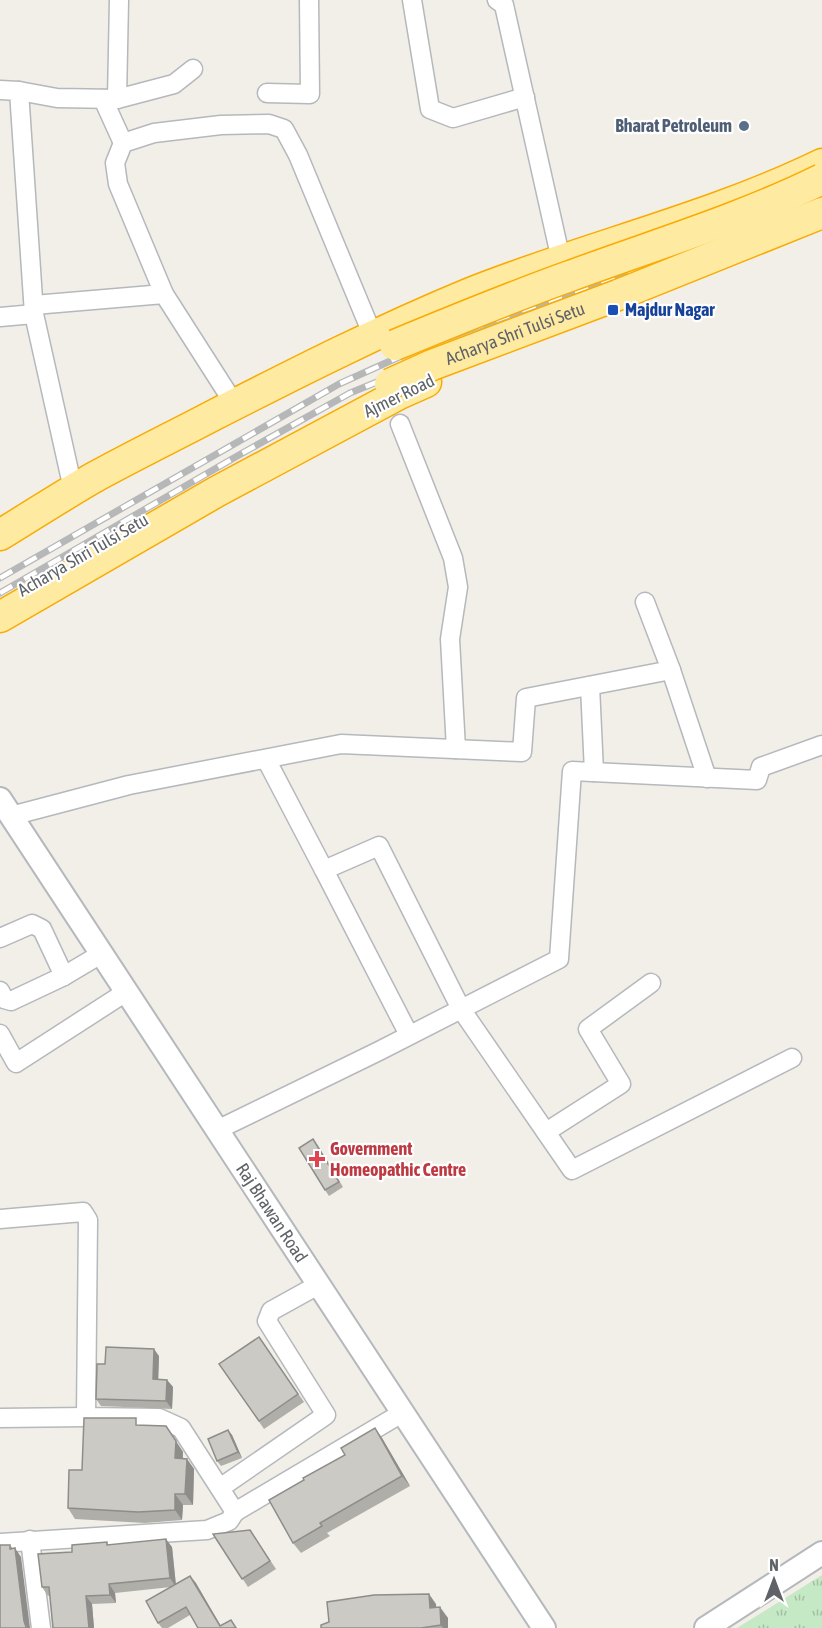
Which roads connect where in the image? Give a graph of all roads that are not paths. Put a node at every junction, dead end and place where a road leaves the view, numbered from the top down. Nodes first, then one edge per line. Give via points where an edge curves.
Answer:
1 (118, 0) edge
2 (309, 0) edge
3 (412, 0) edge
4 (497, 0) edge
5 (193, 69) dead end
6 (0, 90) edge
7 (19, 91) junction
8 (267, 93) dead end
9 (525, 97) junction
10 (110, 99) junction
11 (123, 143) junction
12 (822, 164) edge
13 (822, 179) edge
14 (822, 213) edge
15 (822, 225) edge
16 (591, 250) junction
17 (561, 260) junction
18 (164, 294) junction
19 (34, 309) junction
20 (609, 312) junction
21 (0, 317) edge
22 (373, 336) junction
23 (235, 405) junction
24 (400, 424) dead end
25 (76, 490) junction
26 (0, 535) edge
27 (0, 557) edge
28 (645, 602) dead end
29 (0, 604) edge
30 (0, 616) edge
31 (670, 670) junction
32 (590, 686) junction
33 (822, 745) edge
34 (456, 749) junction
35 (266, 759) junction
36 (594, 772) junction
37 (707, 778) junction
38 (6, 808) edge
39 (324, 870) junction
40 (0, 938) edge
41 (101, 954) junction
42 (64, 976) junction
43 (651, 983) dead end
44 (0, 991) edge
45 (126, 992) junction
46 (461, 1009) junction
47 (0, 1034) edge
48 (409, 1035) junction
49 (792, 1058) dead end
50 (217, 1130) junction
51 (546, 1132) junction
52 (0, 1219) edge
53 (318, 1285) junction
54 (402, 1413) junction
55 (86, 1417) junction
56 (0, 1418) edge
57 (220, 1488) junction
58 (235, 1512) junction
59 (30, 1539) junction
60 (0, 1542) edge
61 (822, 1553) edge
62 (41, 1628) edge
63 (544, 1628) edge
64 (706, 1628) edge

1 - 10 street
2 - 8 street via 310,94
3 - 9 street via 430,109 453,118
4 - 9 street via 504,5
5 - 10 street via 174,84
6 - 7 street
7 - 10 street via 57,98
7 - 19 street
9 - 17 street
10 - 11 street
11 - 18 street via 115,163 118,184
11 - 22 street via 154,133 221,125 269,124 284,129
12 - 16 highway via 785,182
13 - 27 highway, Acharya Shri Tulsi Setu, bridge via 697,231 567,276 395,345 98,500
14 - 29 highway, Acharya Shri Tulsi Setu, bridge via 390,384
15 - 20 highway, Ajmer Road
16 - 17 highway
16 - 20 highway
17 - 22 highway
18 - 19 street
18 - 23 street
19 - 21 street
19 - 25 street
20 - 30 highway, Ajmer Road via 486,356 399,394 216,492
22 - 23 highway
23 - 25 highway
24 - 34 street via 453,558 458,587 450,639
25 - 26 highway
28 - 31 street
31 - 32 street
31 - 37 street
32 - 34 street via 526,698 522,752
32 - 36 street
33 - 37 street via 761,767 756,780
34 - 35 street via 341,744
35 - 38 street
35 - 39 street
36 - 37 street
36 - 46 street via 572,771 559,959
38 - 41 street, Raj Bhawan Road
39 - 46 street via 379,846
39 - 48 street
40 - 42 street via 32,924 38,926
41 - 42 street
41 - 45 street, Raj Bhawan Road
42 - 44 street via 11,1001 4,999
43 - 51 street via 588,1029 621,1084
45 - 47 street via 16,1063
45 - 50 street, Raj Bhawan Road
46 - 48 street
46 - 51 street
48 - 50 street
49 - 51 street via 572,1170
50 - 53 street, Raj Bhawan Road
52 - 55 street via 83,1212 88,1220
53 - 54 street, Raj Bhawan Road
53 - 57 street via 272,1311 267,1321 326,1415
54 - 58 street
54 - 63 street, Raj Bhawan Road
55 - 56 street
55 - 57 street via 159,1418 181,1428
57 - 58 street
58 - 59 street via 230,1521 207,1530
59 - 60 street
59 - 62 street
61 - 64 street

